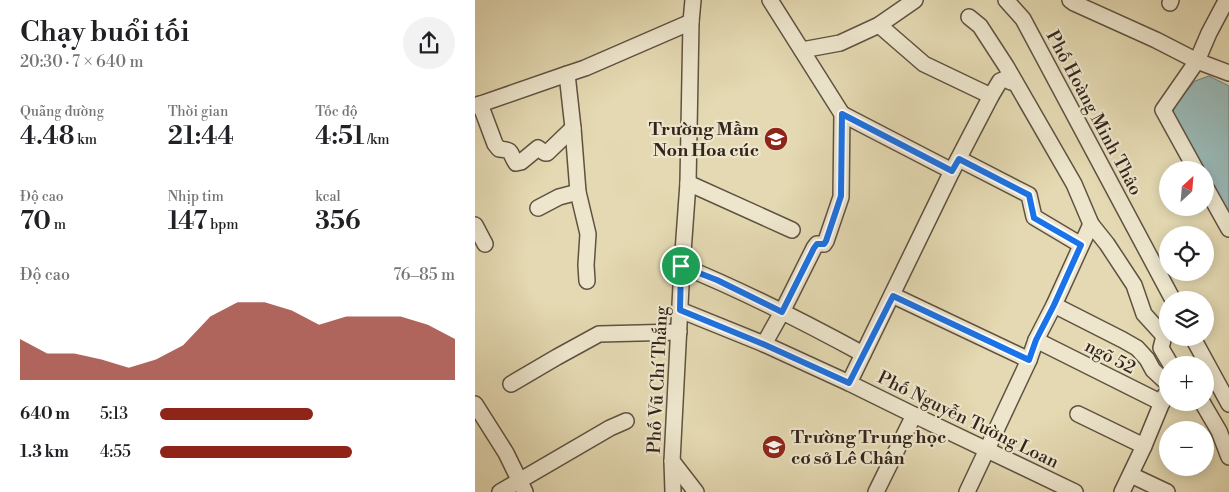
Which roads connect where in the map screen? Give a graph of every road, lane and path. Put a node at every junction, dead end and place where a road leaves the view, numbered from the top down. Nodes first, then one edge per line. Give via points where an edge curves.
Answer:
1 (693, 0) edge
2 (770, 0) edge
3 (915, 0) edge
4 (1006, 0) edge
5 (1074, 1) edge
6 (1227, 1) edge
7 (969, 17) dead end
8 (691, 22) junction
9 (879, 25) junction
10 (802, 50) junction
11 (1197, 61) junction
12 (1229, 73) edge
13 (567, 74) junction
14 (1015, 82) junction
15 (991, 96) junction
16 (478, 105) edge
17 (842, 114) junction
18 (573, 128) junction
19 (1191, 161) edge
20 (955, 165) junction
21 (688, 183) junction
22 (578, 192) junction
23 (1214, 202) edge
24 (538, 208) dead end
25 (1091, 224) junction
26 (475, 225) edge
27 (1229, 229) edge
28 (792, 230) dead end
29 (485, 244) dead end
30 (1081, 245) junction
31 (681, 266) junction
32 (587, 281) dead end
33 (1168, 291) edge
34 (893, 296) junction
35 (1054, 305) junction
36 (680, 310) junction
37 (782, 312) junction
38 (679, 332) junction
39 (1036, 340) junction
40 (763, 344) junction
41 (1197, 346) edge
42 (863, 354) junction
43 (1166, 356) edge
44 (1029, 360) junction
45 (1159, 376) edge
46 (849, 383) junction
47 (511, 384) dead end
48 (1159, 394) edge
49 (475, 404) edge
50 (1229, 404) edge
51 (1159, 411) edge
52 (1207, 411) edge
53 (1078, 414) dead end
54 (915, 415) junction
55 (626, 421) dead end
56 (480, 422) edge
57 (1144, 446) junction
58 (987, 450) junction
59 (1229, 457) edge
60 (673, 460) junction
61 (1131, 475) junction
62 (522, 486) edge
63 (500, 492) edge
64 (673, 492) edge
65 (696, 492) edge
66 (876, 492) edge
67 (967, 492) edge
68 (1075, 492) edge
69 (1122, 492) edge
70 (1167, 492) edge

1 - 8 street, Phố Vũ Chí Thắng
2 - 10 street
3 - 9 street
4 - 33 street, Phố Hoàng Minh Thảo via 1023,19
5 - 11 street
6 - 11 street
7 - 14 street via 980,26
8 - 13 street
8 - 21 street, Phố Vũ Chí Thắng
9 - 10 street via 839,43
9 - 15 street via 924,64
10 - 17 street
11 - 12 street
11 - 19 street via 1163,110
13 - 16 street
13 - 18 street
14 - 15 street via 1002,80
14 - 25 street via 1074,184
15 - 20 street
16 - 18 street via 495,144 512,154 516,163 538,148 547,153
17 - 20 street
17 - 37 street via 841,196 826,241 814,248
18 - 22 street
20 - 30 street via 1029,195 1034,218
20 - 34 street
21 - 28 street
21 - 31 street, Phố Vũ Chí Thắng
22 - 24 street
22 - 32 street via 588,234
23 - 27 street
25 - 30 street
25 - 43 street via 1133,285 1144,314 1164,336 1161,348
26 - 29 street
30 - 35 street
31 - 36 street, Phố Vũ Chí Thắng
31 - 37 street
34 - 42 street
34 - 44 street
35 - 39 street
35 - 45 street via 1137,348
36 - 38 street, Phố Vũ Chí Thắng
36 - 40 street, Phố Nguyễn Tường Loan
37 - 40 street
37 - 42 street
38 - 47 street via 599,334
38 - 60 street, Phố Vũ Chí Thắng
39 - 44 street
39 - 48 street, ngõ 52
40 - 46 street, Phố Nguyễn Tường Loan
41 - 50 street
42 - 46 street
44 - 58 street
46 - 54 street, Phố Nguyễn Tường Loan
49 - 56 street
51 - 57 street, ngõ 52
52 - 59 street
53 - 57 street
54 - 58 street, Phố Nguyễn Tường Loan
54 - 66 street
55 - 62 street via 610,428
56 - 62 street via 506,452
57 - 61 street, ngõ 52
58 - 67 street
58 - 68 street, Phố Nguyễn Tường Loan
60 - 64 street, Phố Vũ Chí Thắng
60 - 65 street
61 - 69 street, ngõ 52
61 - 70 street
62 - 63 street

